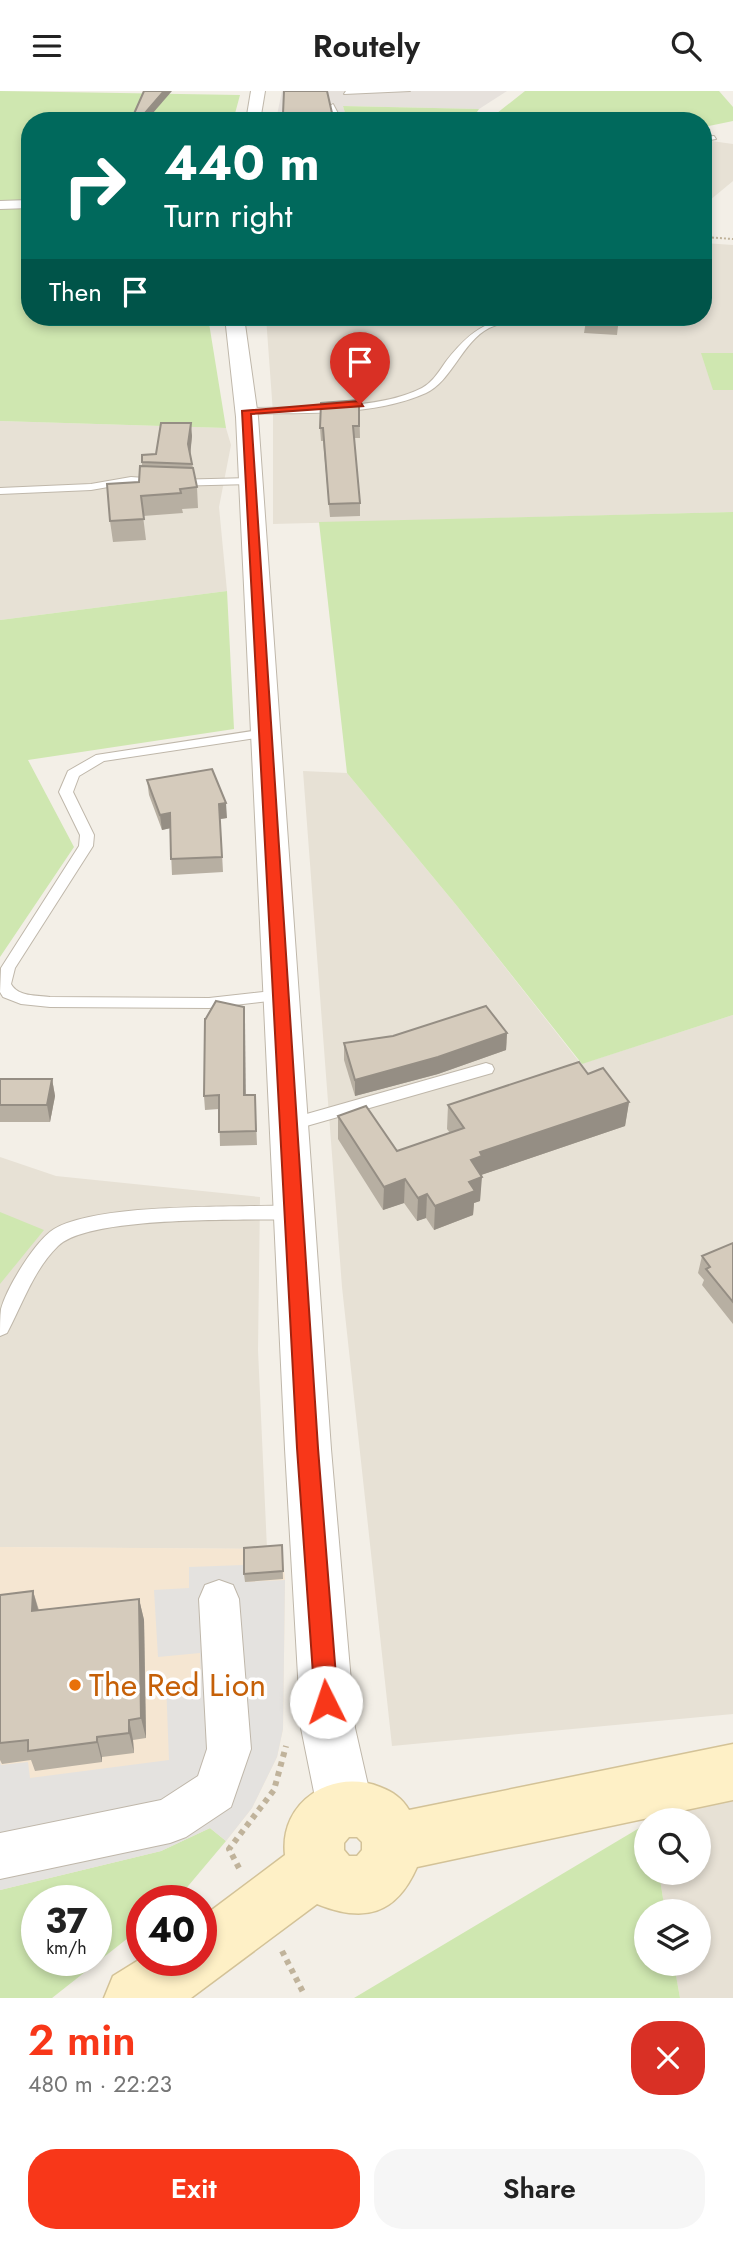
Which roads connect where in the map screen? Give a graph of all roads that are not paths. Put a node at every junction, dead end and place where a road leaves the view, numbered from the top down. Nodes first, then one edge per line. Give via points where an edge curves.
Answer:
1 (258, 91) edge
2 (407, 91) edge
3 (346, 93) dead end
4 (332, 106) edge
5 (254, 112) edge
6 (335, 112) edge
7 (21, 204) edge
8 (0, 205) edge
9 (235, 326) edge
10 (490, 326) edge
11 (246, 411) junction
12 (251, 481) junction
13 (0, 491) edge
14 (265, 733) junction
15 (281, 995) junction
16 (486, 1069) dead end
17 (289, 1125) junction
18 (294, 1212) junction
19 (0, 1328) edge
20 (219, 1599) dead end
21 (733, 1772) edge
22 (345, 1807) junction
23 (391, 1843) junction
24 (0, 1856) edge
25 (319, 1865) junction
26 (217, 1944) edge
27 (170, 1976) edge
28 (135, 1998) edge

1 - 5 street
2 - 3 lane
4 - 6 lane
7 - 8 street
9 - 11 street
10 - 11 lane via 473,333 430,388 419,393 360,404
11 - 12 street
12 - 13 lane via 131,480 91,487
12 - 14 street
14 - 15 street
14 - 15 lane via 101,758 73,774 66,792 87,835 86,846 8,968 4,984 8,993 21,999 50,1002 209,1003
15 - 17 street
16 - 17 lane
17 - 18 street
18 - 19 lane via 118,1221 61,1234 42,1252
18 - 22 street via 328,1728
20 - 24 street via 229,1749 215,1791 170,1821
21 - 23 main road
22 - 23 main road via 370,1811 380,1818
22 - 25 main road via 334,1812 319,1830
23 - 25 main road via 386,1869 364,1886 338,1885
25 - 26 main road
27 - 28 main road

